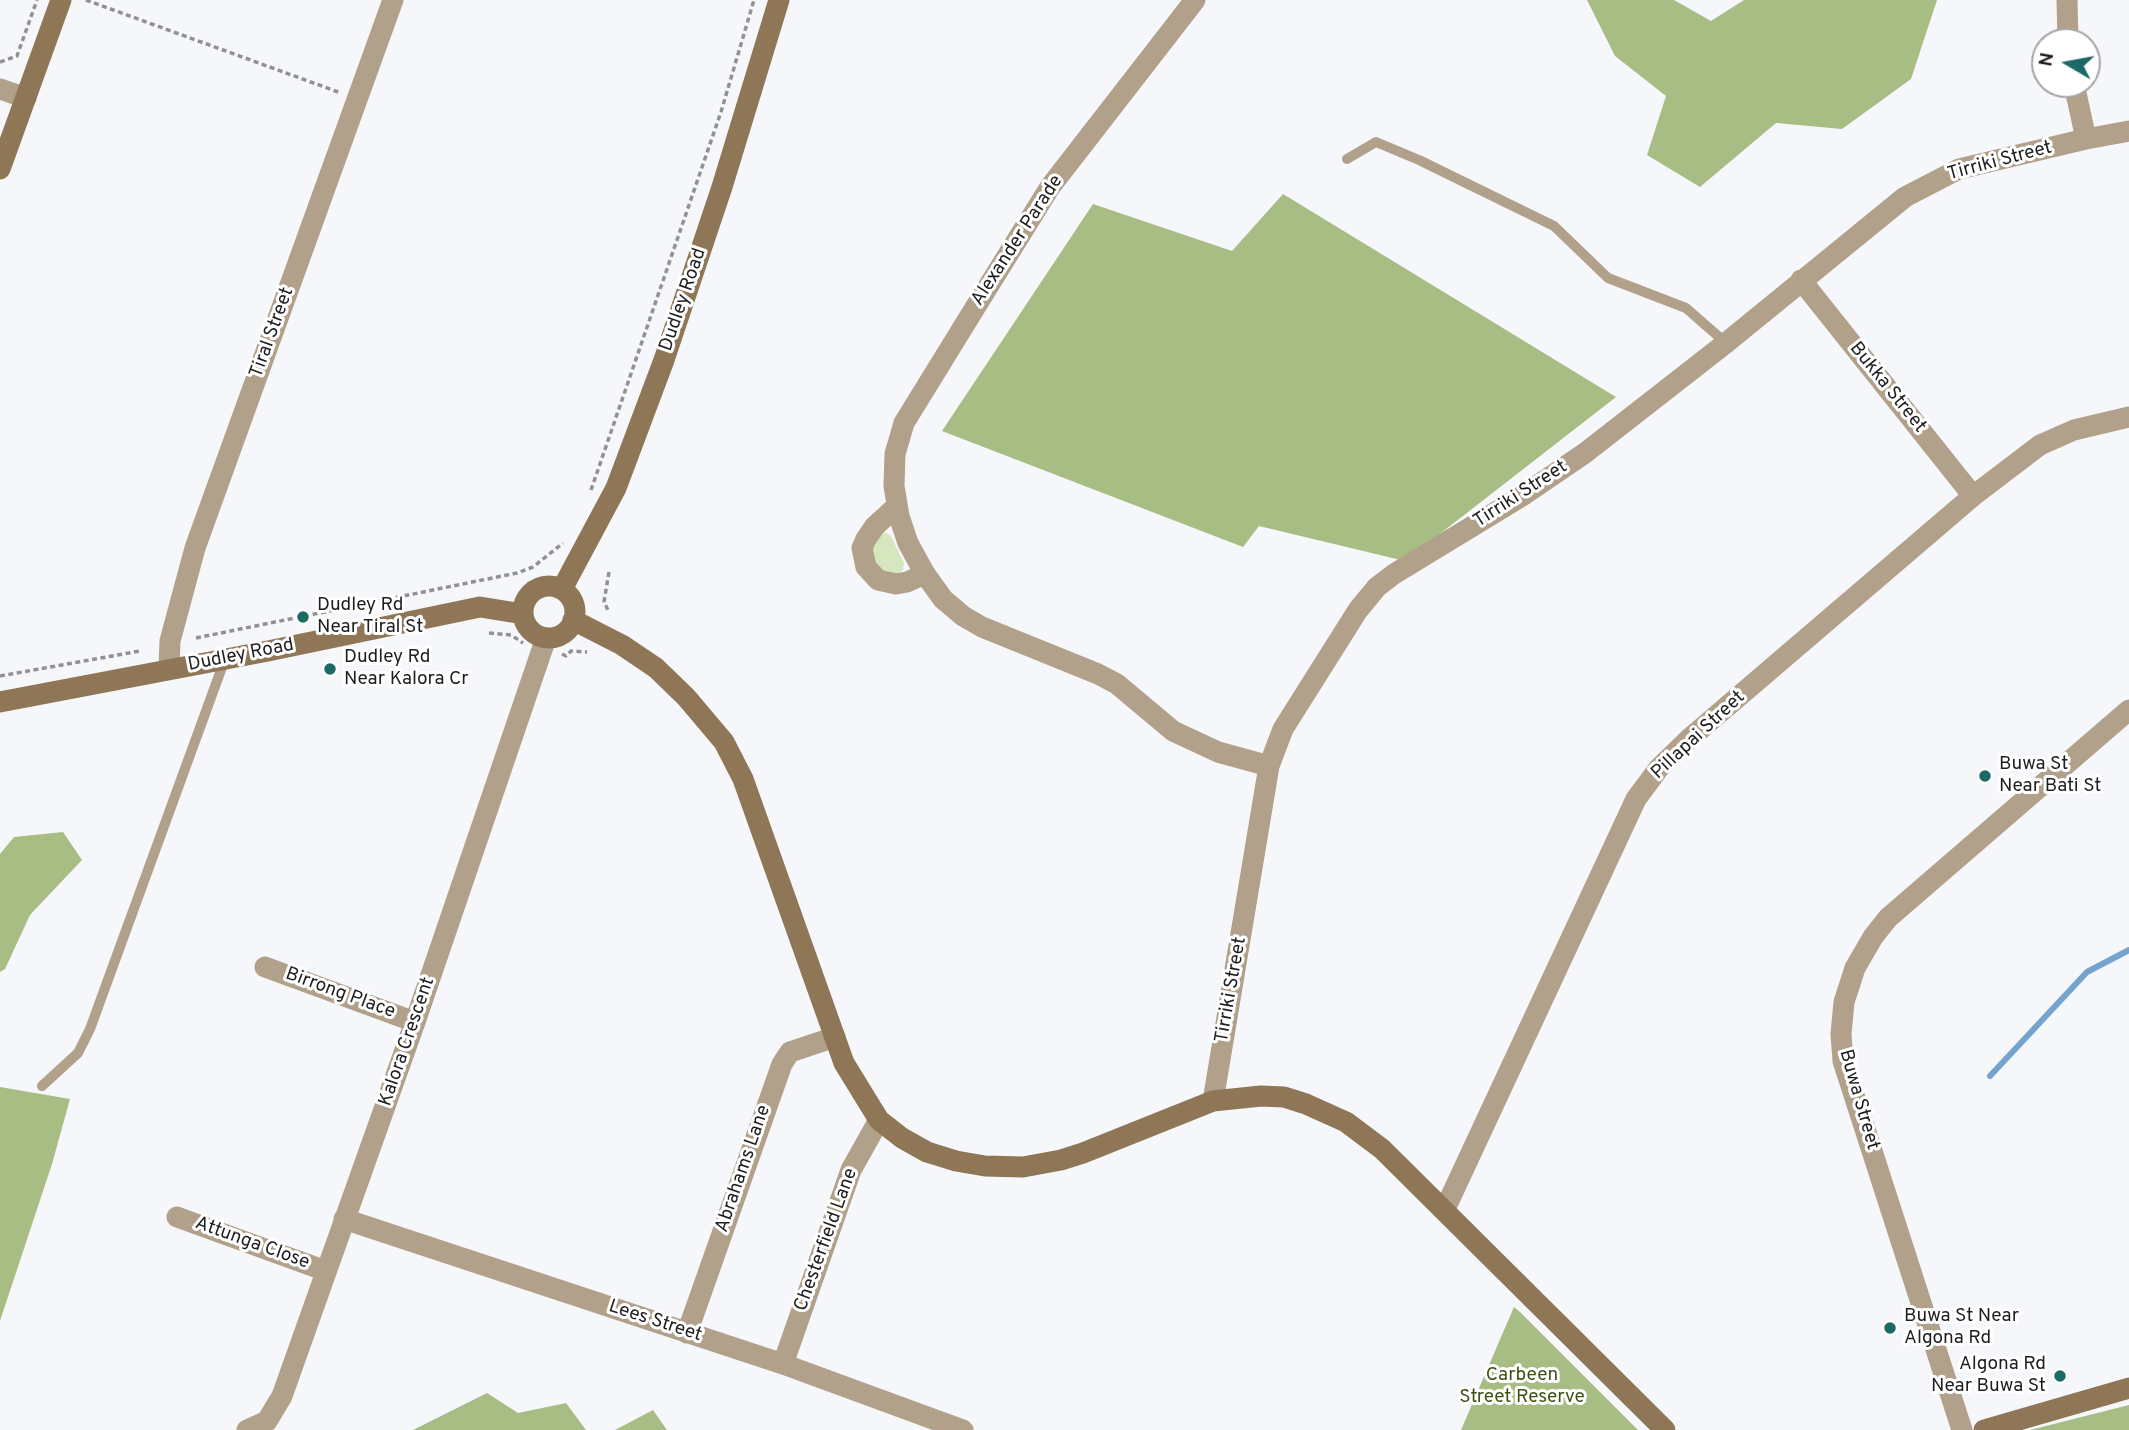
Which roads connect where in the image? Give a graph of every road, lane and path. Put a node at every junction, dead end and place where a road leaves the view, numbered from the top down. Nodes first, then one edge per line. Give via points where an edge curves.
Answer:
1 (37, 0) edge
2 (61, 0) edge
3 (86, 0) edge
4 (393, 0) edge
5 (754, 0) edge
6 (779, 0) edge
7 (1195, 0) edge
8 (2067, 0) edge
9 (2068, 28) edge
10 (0, 62) edge
11 (0, 89) edge
12 (26, 98) junction
13 (2077, 98) edge
14 (357, 100) junction
15 (2129, 131) edge
16 (2086, 139) junction
17 (1347, 159) dead end
18 (0, 169) edge
19 (1801, 280) junction
20 (1726, 343) junction
21 (2129, 417) edge
22 (1973, 496) junction
23 (588, 498) dead end
24 (897, 506) junction
25 (568, 536) dead end
26 (609, 572) dead end
27 (925, 574) junction
28 (562, 589) junction
29 (609, 612) dead end
30 (523, 614) junction
31 (573, 620) junction
32 (489, 633) dead end
33 (196, 638) dead end
34 (546, 638) junction
35 (525, 645) dead end
36 (140, 651) dead end
37 (587, 652) dead end
38 (562, 654) dead end
39 (225, 659) junction
40 (169, 669) junction
41 (0, 676) edge
42 (0, 702) edge
43 (2129, 710) edge
44 (1269, 766) junction
45 (265, 967) dead end
46 (415, 1022) junction
47 (835, 1037) junction
48 (42, 1086) dead end
49 (1213, 1101) junction
50 (879, 1120) junction
51 (1445, 1209) junction
52 (177, 1217) dead end
53 (344, 1219) junction
54 (326, 1271) junction
55 (687, 1333) junction
56 (783, 1364) junction
57 (2129, 1388) edge
58 (247, 1430) edge
59 (963, 1430) edge
60 (1665, 1430) edge
61 (1962, 1430) edge
62 (1984, 1430) edge

1 - 10 path via 17,56
2 - 12 street
3 - 14 path
4 - 14 street, Tiral Street
5 - 23 path via 695,190
6 - 28 street, Dudley Road via 722,187 617,488
7 - 24 street, Alexander Parade via 1051,187 904,423 895,454
8 - 9 street
11 - 12 street
12 - 18 street
13 - 16 street
14 - 40 street, Tiral Street via 195,548 170,641
15 - 16 street, Tirriki Street
16 - 19 street, Tirriki Street via 1959,169 1932,181 1905,197
17 - 20 lane via 1376,142 1419,160 1553,226 1608,278 1686,308
19 - 20 street, Tirriki Street
19 - 22 street, Bukka Street
20 - 44 street, Tirriki Street via 1585,453 1377,587 1283,729
21 - 22 street, Pillapai Street via 2074,430 2040,445
22 - 51 street, Pillapai Street via 1689,739 1636,799
24 - 27 street, Alexander Parade via 908,542
24 - 27 street via 866,539 862,548 866,567 878,580 896,584
25 - 33 path via 533,567 517,573
26 - 29 path via 604,602
27 - 44 street, Alexander Parade via 943,599 972,621 1117,684 1173,731 1218,752
28 - 30 street via 538,588 528,596
28 - 31 street via 572,601
30 - 34 street via 529,629
30 - 39 street, Dudley Road via 480,607
31 - 34 street via 562,634
31 - 47 street via 656,668 724,741 744,779
32 - 35 path via 511,635
34 - 46 street, Kalora Crescent
36 - 41 path
37 - 38 path
39 - 40 street, Dudley Road
39 - 48 lane via 90,1029 78,1053
40 - 42 street, Dudley Road
43 - 61 street, Buwa Street via 1888,918 1855,968 1844,1002 1843,1061
44 - 49 street, Tirriki Street
45 - 46 street, Birrong Place
46 - 53 street, Kalora Crescent
47 - 50 street via 844,1063
47 - 55 street, Abrahams Lane via 790,1052 782,1063
49 - 50 street via 1083,1153 1023,1167 985,1166 927,1152
49 - 51 street via 1284,1097 1326,1112 1364,1134
50 - 56 street, Chesterfield Lane via 851,1170
51 - 60 street
52 - 54 street, Attunga Close
53 - 54 street, Kalora Crescent
53 - 55 street, Lees Street
54 - 58 street, Kalora Crescent via 282,1396 267,1421
55 - 56 street, Lees Street
56 - 59 street, Lees Street
57 - 62 street

